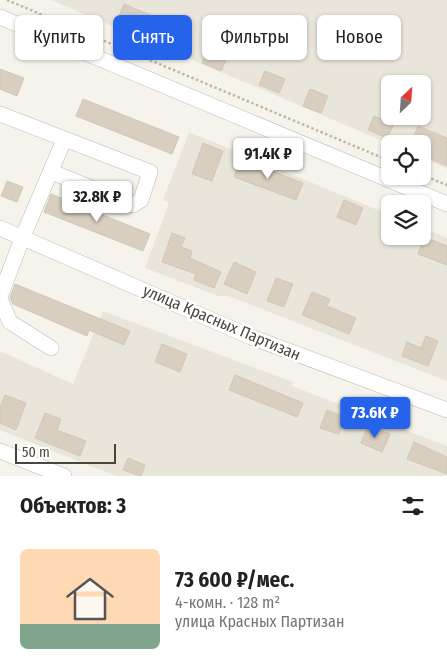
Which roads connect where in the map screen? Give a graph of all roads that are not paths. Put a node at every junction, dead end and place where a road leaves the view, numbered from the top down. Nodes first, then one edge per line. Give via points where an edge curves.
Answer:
1 (0, 17) edge
2 (0, 114) edge
3 (64, 140) junction
4 (52, 172) junction
5 (447, 204) edge
6 (0, 228) edge
7 (23, 236) junction
8 (0, 298) edge
9 (51, 348) dead end
10 (447, 410) edge
11 (0, 451) edge
12 (64, 476) edge

1 - 5 street
2 - 3 street
3 - 4 street
3 - 4 street via 150,172 141,200 133,205
4 - 7 street
6 - 7 street, улица Красных Партизан
7 - 8 street
7 - 10 street, улица Красных Партизан via 251,337
8 - 9 street via 10,322
11 - 12 street

